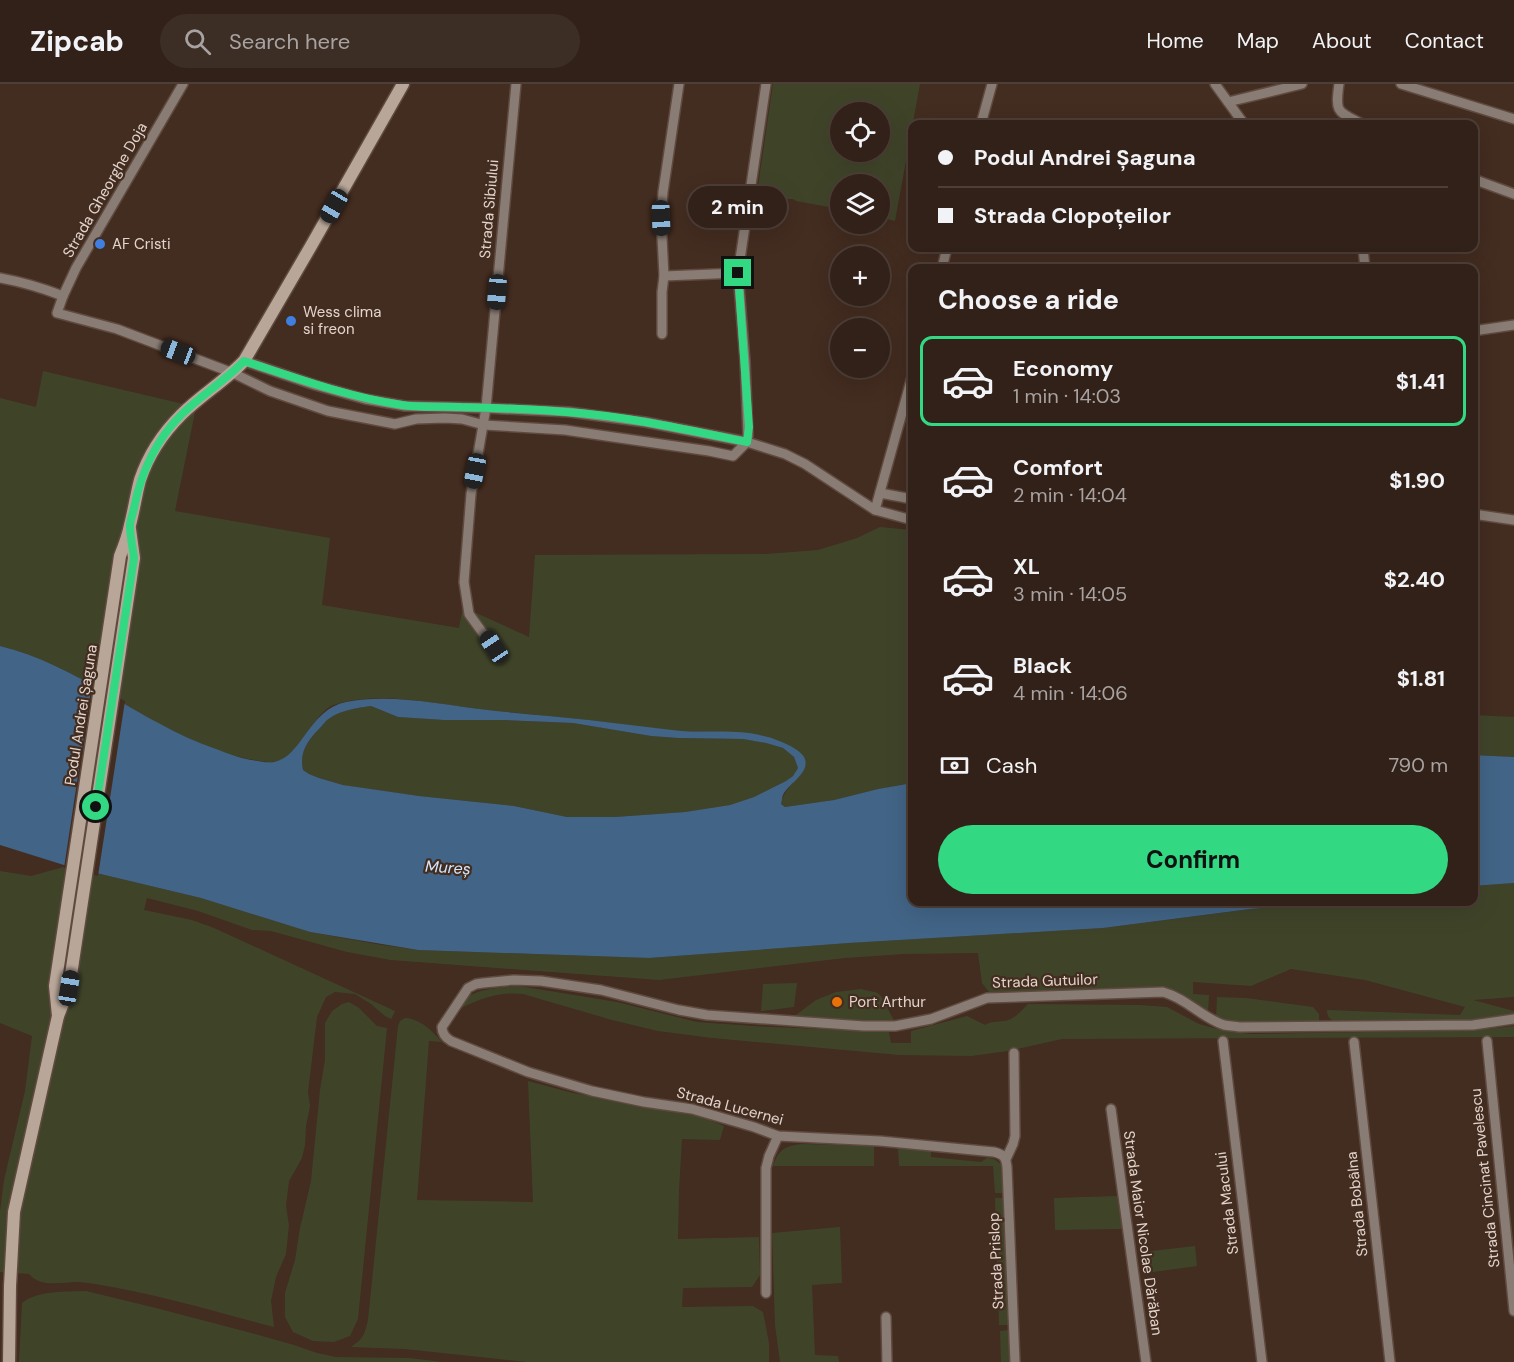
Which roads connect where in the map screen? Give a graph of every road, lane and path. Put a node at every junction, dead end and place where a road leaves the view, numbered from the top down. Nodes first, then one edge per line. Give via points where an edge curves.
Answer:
1 (183, 84) edge
2 (404, 84) edge
3 (516, 84) edge
4 (679, 84) edge
5 (766, 84) edge
6 (992, 84) edge
7 (1215, 84) edge
8 (1302, 84) edge
9 (1339, 84) edge
10 (1401, 84) edge
11 (1228, 102) junction
12 (1514, 119) edge
13 (982, 120) edge
14 (1241, 120) edge
15 (1354, 120) edge
16 (1478, 181) edge
17 (1514, 194) edge
18 (738, 273) junction
19 (664, 276) junction
20 (0, 278) edge
21 (63, 296) junction
22 (1513, 323) edge
23 (1478, 330) edge
24 (662, 334) dead end
25 (244, 361) junction
26 (233, 373) junction
27 (908, 392) edge
28 (486, 408) junction
29 (484, 425) junction
30 (747, 442) junction
31 (880, 493) junction
32 (908, 498) edge
33 (875, 510) junction
34 (1478, 515) edge
35 (908, 518) edge
36 (1514, 520) edge
37 (130, 526) junction
38 (494, 647) dead end
39 (58, 1016) junction
40 (1514, 1019) edge
41 (442, 1027) joint
42 (1223, 1041) dead end
43 (1486, 1041) dead end
44 (1354, 1042) dead end
45 (1014, 1053) dead end
46 (1111, 1109) dead end
47 (778, 1136) junction
48 (1006, 1159) junction
49 (766, 1293) dead end
50 (1514, 1311) edge
51 (886, 1317) dead end
52 (9, 1362) edge
53 (887, 1362) edge
54 (1015, 1362) edge
55 (1146, 1362) edge
56 (1262, 1362) edge
57 (1390, 1362) edge

1 - 21 street, Strada Gheorghe Doja
2 - 25 street, Podul Andrei Șaguna
3 - 28 street, Strada Sibiului
4 - 19 street via 663,192
5 - 18 street
6 - 13 street
7 - 11 street
8 - 11 street
9 - 15 street via 1339,110
10 - 12 street
11 - 14 street
16 - 17 street
18 - 19 street
18 - 30 street
19 - 24 street
20 - 21 street
21 - 26 street, Strada Gheorghe Doja via 57,313 117,329
22 - 23 street
25 - 26 street, Podul Andrei Șaguna
25 - 28 street via 365,399 405,406
26 - 29 street via 328,411 395,424 445,418
26 - 37 street, Podul Andrei Șaguna via 182,414 164,435 141,479
27 - 31 street
28 - 29 street, Strada Sibiului
28 - 30 street via 569,412
29 - 30 street via 565,430 733,456
29 - 38 street, Strada Sibiului via 471,495 464,582 469,615
30 - 33 street via 806,464
31 - 32 street
31 - 33 street
33 - 35 street
34 - 36 street
37 - 39 street, Podul Andrei Șaguna via 120,556 55,986
37 - 39 street, Podul Andrei Șaguna via 134,558 69,988
39 - 52 street, Podul Andrei Șaguna via 14,1212
40 - 41 street, Strada Gutuilor via 1473,1025 1239,1027 1214,1020 1163,992 987,998 931,1019 895,1026 864,1026 707,1015 601,990 514,980 468,988
41 - 47 street, Strada Lucernei via 451,1041 528,1072 592,1091 692,1109
42 - 56 street, Strada Macului
43 - 50 street, Strada Cincinat Pavelescu
44 - 57 street, Strada Bobâlna
45 - 48 street, Strada Prislop via 1014,1136
46 - 55 street, Strada Maior Nicolae Dărăban
47 - 48 street, Strada Lucernei via 994,1152
47 - 49 street via 766,1168
48 - 54 street, Strada Prislop
51 - 53 street

